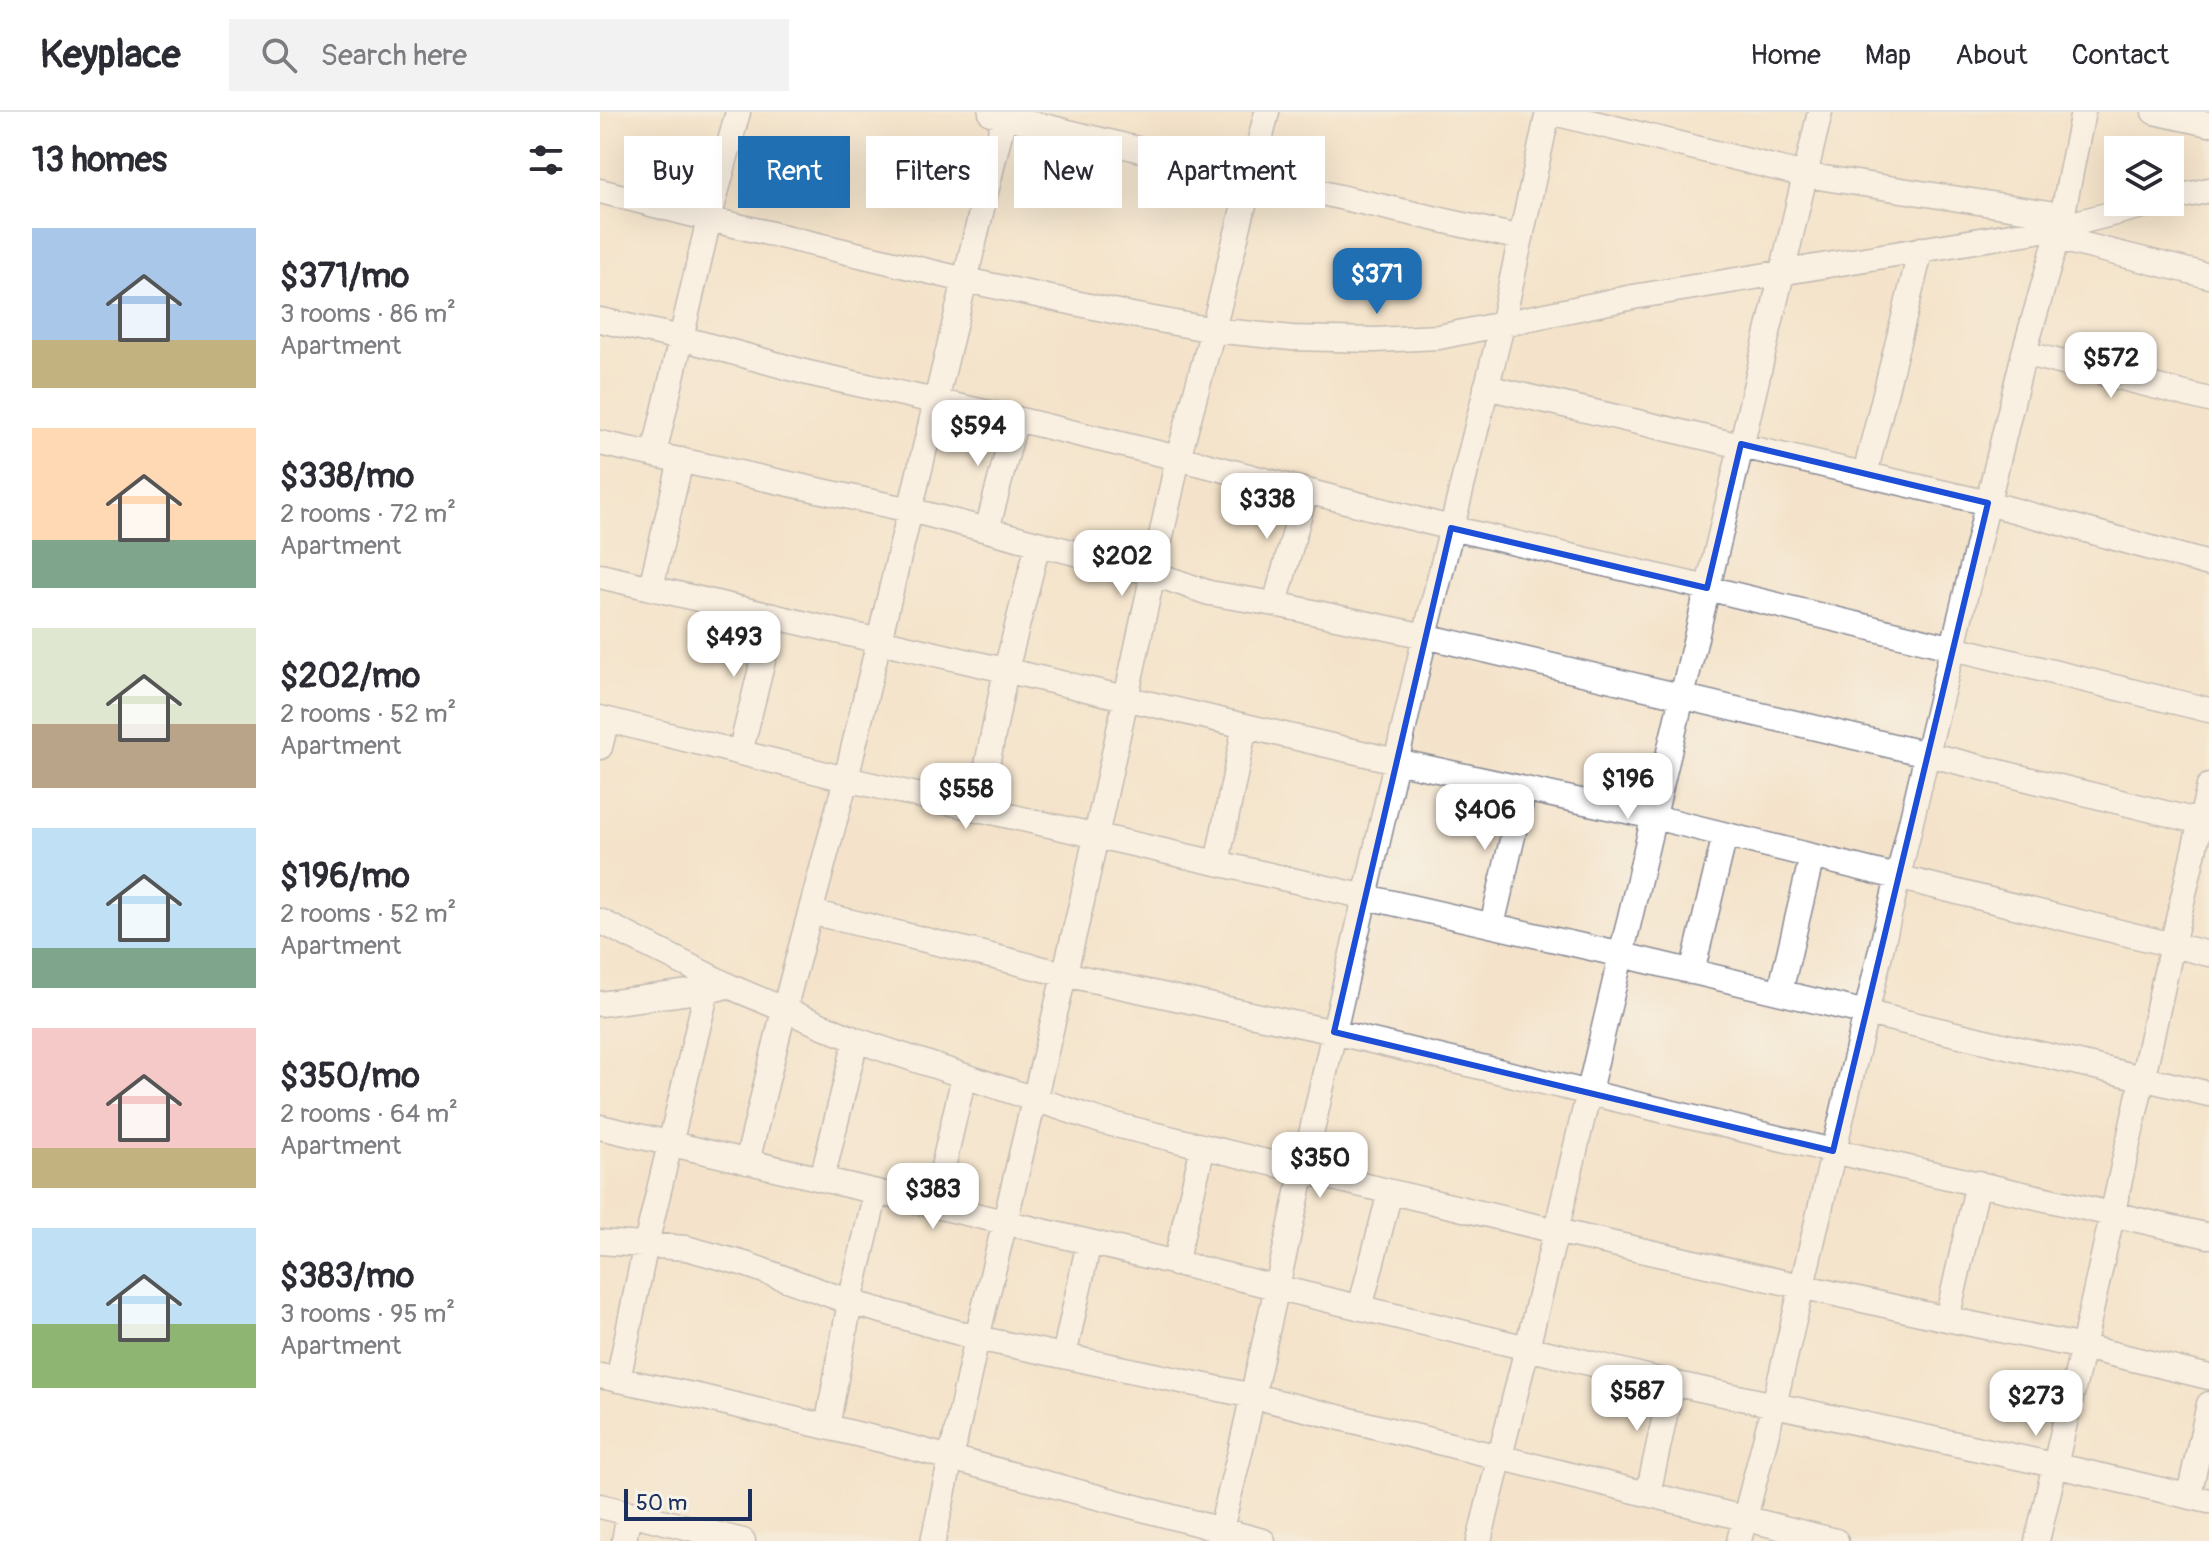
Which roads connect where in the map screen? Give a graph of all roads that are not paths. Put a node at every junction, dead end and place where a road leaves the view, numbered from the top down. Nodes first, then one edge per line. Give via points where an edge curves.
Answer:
1 (738, 112) edge
2 (1267, 112) edge
3 (1549, 112) edge
4 (1820, 112) edge
5 (2083, 112) edge
6 (2154, 112) edge
7 (999, 113) edge
8 (1644, 123) edge
9 (2209, 124) edge
10 (1261, 136) edge
11 (1138, 148) edge
12 (1805, 175) junction
13 (2209, 190) edge
14 (600, 191) edge
15 (1325, 194) edge
16 (2184, 196) edge
17 (1243, 208) edge
18 (2104, 215) edge
19 (709, 219) junction
20 (2059, 226) junction
21 (1521, 238) junction
22 (1921, 249) junction
23 (1782, 272) junction
24 (2209, 276) edge
25 (965, 280) junction
26 (600, 320) edge
27 (1502, 325) junction
28 (1213, 330) junction
29 (681, 338) junction
30 (2024, 353) junction
31 (1486, 387) junction
32 (936, 399) junction
33 (2209, 400) edge
34 (1016, 419) junction
35 (600, 443) edge
36 (1741, 444) junction
37 (654, 454) junction
38 (1178, 458) junction
39 (681, 460) junction
40 (1865, 474) junction
41 (1306, 491) junction
42 (1988, 503) junction
43 (910, 510) junction
44 (1451, 528) junction
45 (987, 530) junction
46 (1038, 544) junction
47 (2209, 564) edge
48 (1152, 573) junction
49 (600, 576) edge
50 (651, 587) junction
51 (1707, 588) junction
52 (1275, 604) junction
53 (774, 616) junction
54 (1425, 636) junction
55 (879, 640) junction
56 (1953, 647) junction
57 (1006, 670) junction
58 (1127, 698) junction
59 (1682, 698) junction
60 (2209, 710) edge
61 (604, 719) edge
62 (1245, 726) junction
63 (600, 747) edge
64 (740, 753) junction
65 (1927, 754) junction
66 (1396, 761) junction
67 (846, 779) junction
68 (2209, 786) edge
69 (1524, 789) junction
70 (978, 810) junction
71 (1654, 817) junction
72 (2205, 824) edge
73 (1725, 835) junction
74 (1096, 836) junction
75 (1812, 856) junction
76 (1217, 863) junction
77 (1898, 877) junction
78 (1366, 896) junction
79 (811, 912) junction
80 (600, 921) edge
81 (1492, 925) junction
82 (2172, 945) junction
83 (2209, 954) edge
84 (1622, 955) junction
85 (1692, 972) junction
86 (1064, 974) junction
87 (719, 988) junction
88 (1780, 992) junction
89 (604, 1003) edge
90 (784, 1010) junction
91 (1867, 1012) junction
92 (1334, 1032) junction
93 (856, 1040) junction
94 (964, 1076) junction
95 (2142, 1078) junction
96 (1589, 1092) junction
97 (2209, 1094) edge
98 (1034, 1099) junction
99 (600, 1127) edge
100 (670, 1143) junction
101 (1203, 1147) junction
102 (1833, 1151) junction
103 (747, 1162) junction
104 (1303, 1171) junction
105 (822, 1179) junction
106 (1978, 1183) junction
107 (876, 1192) junction
108 (1390, 1192) junction
109 (934, 1206) junction
110 (2112, 1213) junction
111 (1004, 1223) junction
112 (1556, 1231) junction
113 (2209, 1236) edge
114 (600, 1242) edge
115 (1089, 1242) junction
116 (646, 1244) junction
117 (1175, 1264) junction
118 (1800, 1287) junction
119 (1277, 1289) junction
120 (850, 1302) junction
121 (1360, 1308) junction
122 (1947, 1319) junction
123 (977, 1338) junction
124 (2083, 1347) junction
125 (1528, 1348) junction
126 (1064, 1356) junction
127 (2209, 1377) edge
128 (609, 1378) edge
129 (1672, 1383) junction
130 (1253, 1396) junction
131 (2209, 1404) edge
132 (1774, 1405) junction
133 (827, 1427) junction
134 (1501, 1457) junction
135 (951, 1460) junction
136 (2054, 1465) junction
137 (1648, 1494) junction
138 (2199, 1498) edge
139 (600, 1506) edge
140 (629, 1513) junction
141 (1742, 1530) edge
142 (1219, 1536) edge
143 (737, 1540) edge
144 (624, 1541) edge
145 (933, 1541) edge
146 (1263, 1541) edge
147 (1479, 1541) edge
148 (1836, 1541) edge
149 (2037, 1541) edge

1 - 19 street
2 - 10 street
3 - 8 street
3 - 21 street
4 - 12 street
5 - 20 street
6 - 9 street
7 - 11 street
7 - 25 street
8 - 12 street
12 - 20 street
12 - 23 street
13 - 16 street
14 - 19 street
15 - 21 street
17 - 28 street
18 - 20 street
19 - 25 street
19 - 29 street
20 - 22 street
20 - 24 street
20 - 30 street
21 - 27 street
22 - 23 street
22 - 40 street
23 - 27 street
23 - 36 street
25 - 28 street
25 - 32 street
26 - 29 street
27 - 28 street via 1439,337 1375,340
27 - 31 street
28 - 38 street
29 - 32 street via 808,373
29 - 37 street
30 - 33 street
30 - 42 street
31 - 36 street
31 - 44 street
32 - 34 street
32 - 43 street
34 - 38 street
34 - 45 street
35 - 37 street
36 - 40 street
36 - 51 street
37 - 39 street
38 - 41 street
38 - 48 street
39 - 43 street
39 - 50 street
40 - 42 street
41 - 44 street
41 - 52 street
42 - 47 street
42 - 56 street
43 - 45 street
43 - 55 street
44 - 51 street
44 - 54 street
45 - 46 street
46 - 48 street
46 - 57 street
48 - 52 street via 1209,593
48 - 58 street
49 - 50 street
50 - 53 street
51 - 56 street
51 - 59 street
52 - 54 street
53 - 55 street
53 - 64 street
54 - 59 street
54 - 66 street
55 - 57 street
55 - 67 street
56 - 60 street
56 - 65 street
57 - 58 street
57 - 70 street
58 - 62 street
58 - 74 street
59 - 65 street
59 - 71 street
61 - 63 street
61 - 64 street
62 - 66 street
62 - 76 street
64 - 67 street
65 - 72 street
65 - 77 street
66 - 69 street
66 - 78 street
67 - 70 street
67 - 79 street
68 - 72 street
69 - 71 street
69 - 81 street
70 - 74 street
71 - 73 street
71 - 84 street
72 - 82 street
73 - 75 street
73 - 85 street
74 - 76 street
74 - 86 street
75 - 77 street
75 - 88 street
76 - 78 street
77 - 82 street
77 - 91 street
78 - 81 street
78 - 92 street
79 - 86 street
79 - 90 street
80 - 87 street
81 - 84 street
82 - 83 street
82 - 95 street
84 - 85 street
84 - 96 street
85 - 88 street
86 - 92 street
86 - 98 street
87 - 89 street
87 - 90 street
87 - 100 street
88 - 91 street
90 - 93 street
90 - 103 street
91 - 95 street
91 - 102 street
92 - 96 street
92 - 104 street
93 - 94 street
93 - 105 street
94 - 98 street
94 - 109 street
95 - 97 street
95 - 110 street
96 - 102 street
96 - 112 street
98 - 101 street
98 - 111 street
99 - 100 street
100 - 103 street
100 - 116 street
101 - 104 street
101 - 117 street
102 - 106 street
102 - 118 street
103 - 105 street
104 - 108 street
104 - 119 street
105 - 107 street
106 - 110 street
106 - 122 street
107 - 109 street
107 - 120 street
108 - 112 street
108 - 121 street
109 - 111 street
110 - 113 street
110 - 124 street
111 - 115 street
111 - 123 street
112 - 118 street
112 - 125 street
114 - 116 street
115 - 117 street
115 - 126 street
116 - 120 street via 745,1264
116 - 128 street
117 - 119 street
118 - 122 street
118 - 132 street
119 - 121 street
119 - 130 street
120 - 123 street
120 - 133 street
121 - 125 street
122 - 124 street
123 - 126 street
123 - 135 street
124 - 127 street
124 - 136 street
125 - 129 street
125 - 134 street
126 - 130 street
128 - 133 street
129 - 132 street
129 - 137 street
130 - 134 street
130 - 142 street
131 - 138 street
132 - 136 street
132 - 141 street
133 - 135 street
134 - 137 street
134 - 147 street
135 - 142 street
135 - 145 street
136 - 138 street
136 - 149 street
137 - 141 street
139 - 140 street
140 - 143 street
140 - 144 street
141 - 148 street
142 - 146 street

